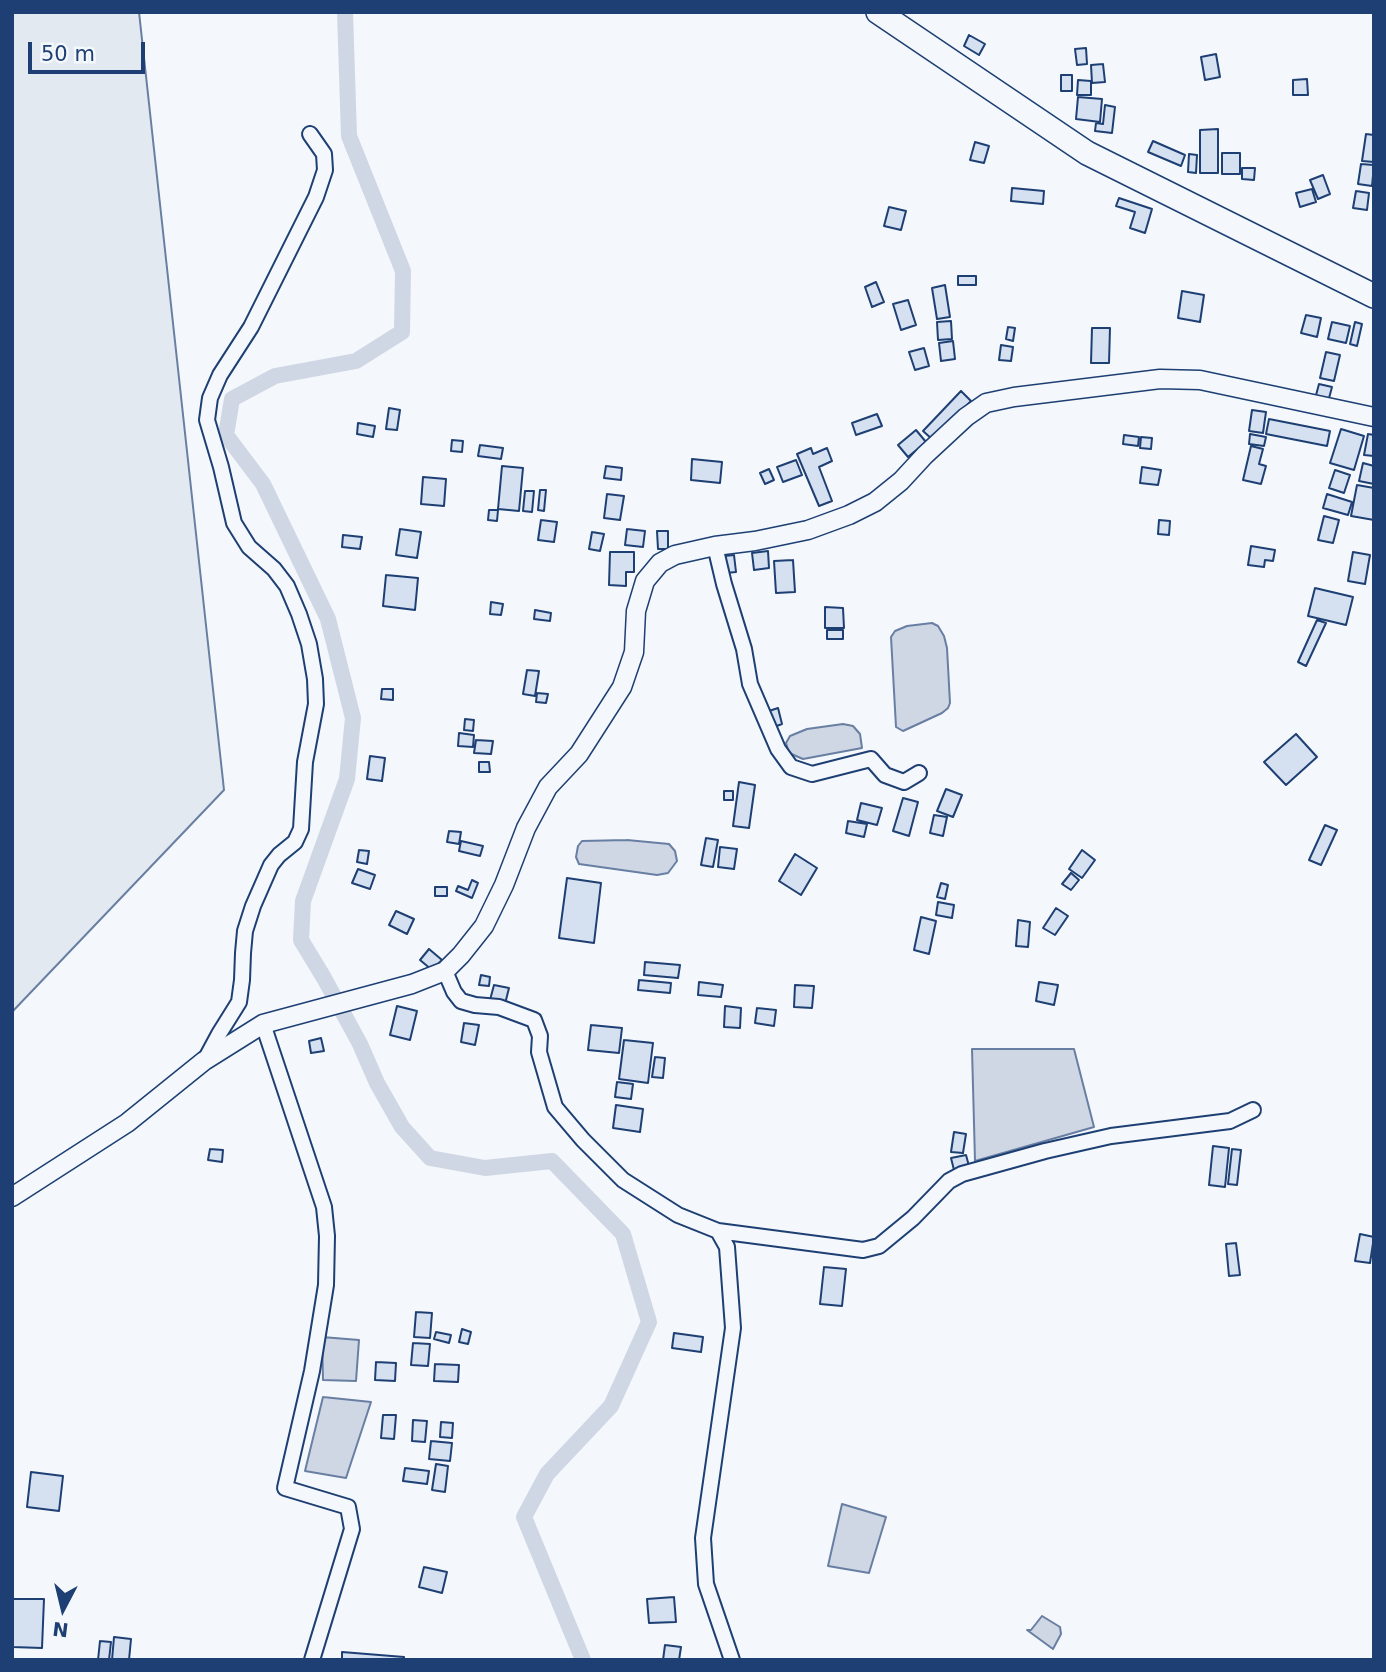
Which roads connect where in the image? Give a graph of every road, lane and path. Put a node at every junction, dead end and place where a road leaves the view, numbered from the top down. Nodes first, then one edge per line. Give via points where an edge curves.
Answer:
1 (878, 12) edge
2 (310, 134) dead end
3 (1374, 296) edge
4 (1374, 416) edge
5 (715, 546) junction
6 (919, 773) dead end
7 (445, 971) junction
8 (263, 1024) junction
9 (204, 1061) junction
10 (1253, 1110) dead end
11 (12, 1197) edge
12 (718, 1231) junction
13 (312, 1660) edge
14 (732, 1660) edge

1 - 3 highway via 1087,153
2 - 9 street via 324,153 325,170 316,197 251,327 220,375 206,420 234,523 249,547 287,586 299,614 309,644 316,704 305,762 301,829 295,842 271,865 253,906 239,1002
4 - 5 street via 1200,380 1160,379 1014,397 986,403 966,417 901,481 849,516 808,530
5 - 6 street via 750,684 778,749 791,766 812,774 872,759 885,775 904,782
5 - 7 street via 675,555 660,563 645,581 636,611 634,652 622,687 579,754 548,787 484,926
7 - 8 street
7 - 12 street via 461,1001 499,1007 534,1020 555,1107 623,1180 678,1215
8 - 9 street
8 - 13 street via 324,1207 327,1236 326,1285 312,1371 285,1488 348,1507 352,1529
9 - 11 street via 127,1123
10 - 12 street via 1230,1121 1111,1136 962,1174 879,1246 863,1250
12 - 14 street via 727,1247 733,1328 703,1538 706,1584

